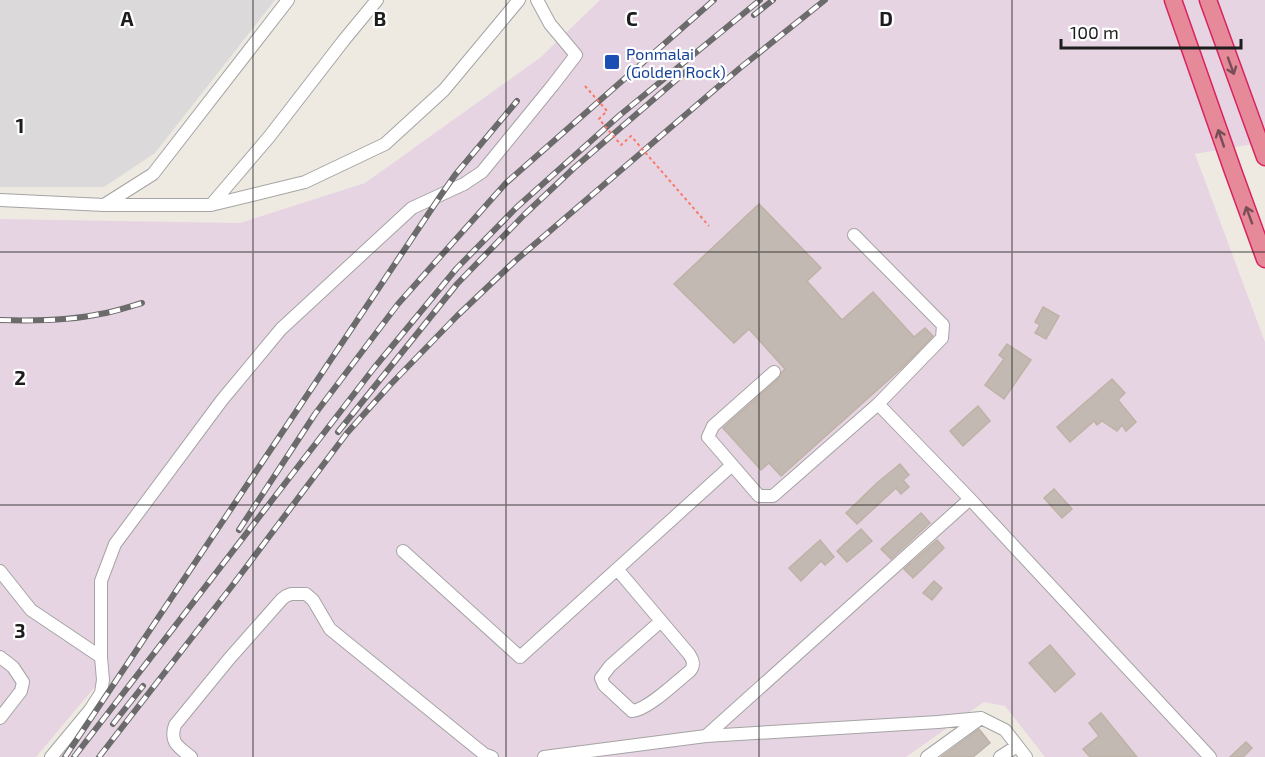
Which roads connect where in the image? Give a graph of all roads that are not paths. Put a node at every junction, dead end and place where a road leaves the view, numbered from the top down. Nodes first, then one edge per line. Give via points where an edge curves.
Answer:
1 (288, 0) edge
2 (377, 0) edge
3 (519, 0) edge
4 (537, 0) edge
5 (1173, 0) edge
6 (1208, 0) edge
7 (1265, 157) edge
8 (0, 200) edge
9 (104, 205) junction
10 (211, 206) junction
11 (854, 236) dead end
12 (1265, 259) edge
13 (774, 372) dead end
14 (878, 404) junction
15 (732, 465) junction
16 (970, 499) junction
17 (403, 551) dead end
18 (617, 569) junction
19 (0, 571) edge
20 (661, 621) junction
21 (0, 657) edge
22 (101, 657) junction
23 (0, 718) edge
24 (981, 718) junction
25 (706, 736) junction
26 (1017, 746) junction
27 (929, 756) edge
28 (51, 757) edge
29 (191, 757) edge
30 (492, 757) edge
31 (544, 757) edge
32 (1000, 757) edge
33 (1026, 757) edge
34 (1210, 757) edge

1 - 9 street via 153,174
2 - 10 street
3 - 10 street via 444,90 385,144 306,182
4 - 22 street via 550,24 576,55 482,172 412,208 281,329 222,400 115,544 101,581
12 -> 5 highway
6 -> 7 highway
8 - 9 street
9 - 10 street
11 - 14 street via 944,325 942,338
13 - 15 street via 713,426 708,437
14 - 15 street via 772,496 759,496
14 - 16 street
15 - 18 street
16 - 25 street
16 - 34 street
17 - 18 street via 520,657
18 - 20 street
19 - 22 street via 30,610
20 - 20 street via 689,654 693,667 656,699 632,711 601,678
21 - 23 street via 13,667 22,682 21,691
22 - 28 street via 101,693
24 - 25 street
24 - 26 street via 1005,730
24 - 27 street
25 - 31 street
26 - 32 street
26 - 33 street
29 - 30 street via 174,742 175,725 282,599 299,594 313,600 330,629

